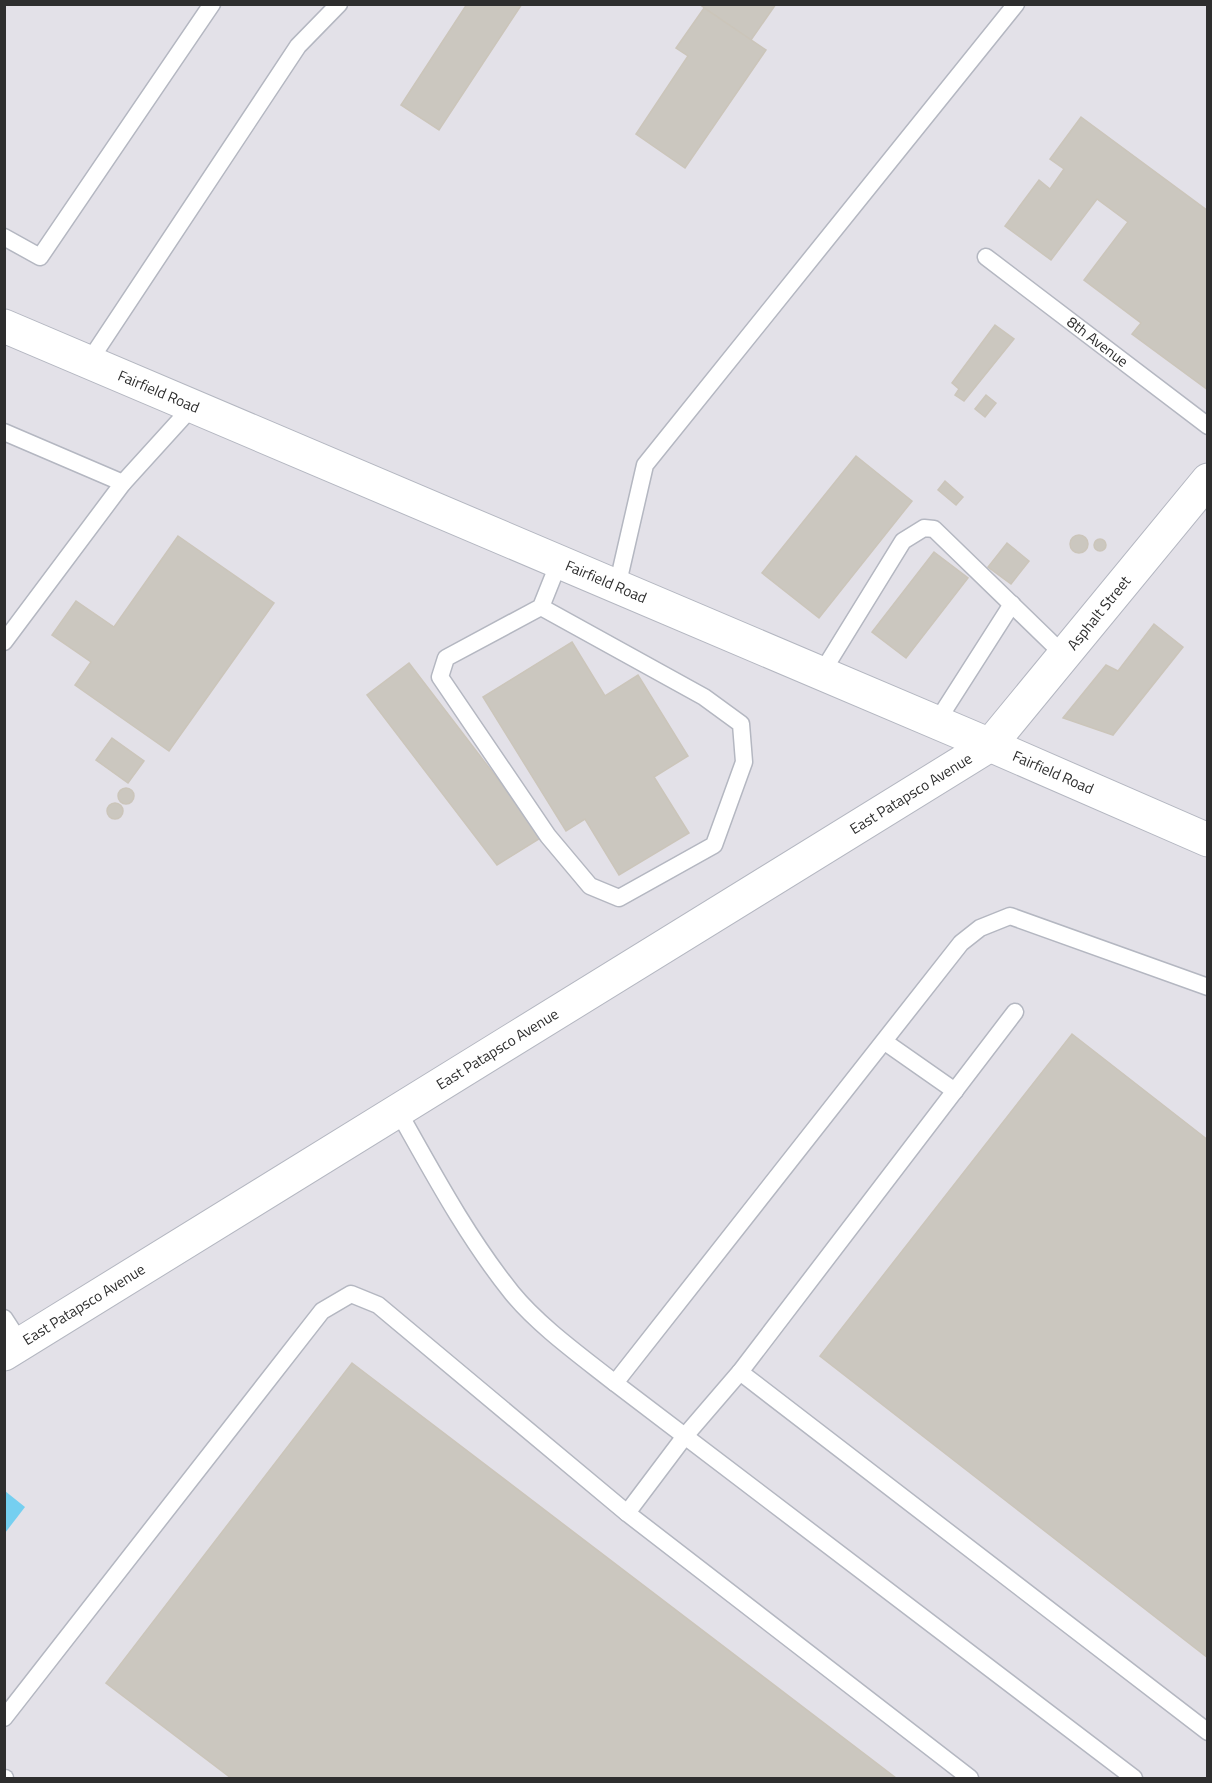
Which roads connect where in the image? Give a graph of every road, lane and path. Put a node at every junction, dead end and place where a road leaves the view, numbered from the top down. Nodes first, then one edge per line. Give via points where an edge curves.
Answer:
1 (212, 4) edge
2 (339, 4) edge
3 (1016, 4) edge
4 (4, 237) edge
5 (986, 257) dead end
6 (4, 326) edge
7 (88, 363) junction
8 (192, 407) junction
9 (1208, 426) edge
10 (4, 432) edge
11 (1208, 480) edge
12 (123, 483) junction
13 (559, 562) junction
14 (617, 587) junction
15 (1012, 604) junction
16 (541, 607) junction
17 (4, 642) edge
18 (1064, 655) junction
19 (821, 674) junction
20 (936, 723) junction
21 (990, 745) junction
22 (1208, 840) edge
23 (1208, 987) edge
24 (1015, 1012) dead end
25 (885, 1042) junction
26 (955, 1091) junction
27 (398, 1111) junction
28 (10, 1339) edge
29 (740, 1372) junction
30 (615, 1383) junction
31 (685, 1436) junction
32 (627, 1514) junction
33 (4, 1718) edge
34 (1208, 1732) edge
35 (970, 1779) edge
36 (1134, 1779) edge

1 - 4 lane via 40,257
2 - 7 lane via 298,46
3 - 14 lane via 645,465
5 - 9 lane, 8th Avenue
6 - 7 street, Fairfield Road
7 - 8 street, Fairfield Road
8 - 12 lane
8 - 13 street, Fairfield Road
10 - 12 lane
11 - 18 street, Asphalt Street
12 - 17 lane
13 - 14 street, Fairfield Road
13 - 16 lane
14 - 19 street, Fairfield Road
15 - 18 lane
15 - 19 lane via 934,530 924,528 903,541
15 - 20 lane
16 - 16 lane via 446,658 440,676 548,836 590,886 619,898 714,845 744,762 741,724 704,697
18 - 21 street, Asphalt Street
19 - 20 street, Fairfield Road
20 - 21 street, Fairfield Road
21 - 22 street, Fairfield Road
21 - 27 street, East Patapsco Avenue
23 - 25 lane via 1010,916 980,928 961,943
24 - 26 lane
25 - 26 lane
25 - 30 lane
26 - 29 lane
27 - 28 street, East Patapsco Avenue
27 - 30 lane via 453,1209 513,1294 570,1348
29 - 31 lane
29 - 34 lane
30 - 31 lane
31 - 32 lane
31 - 36 lane
32 - 33 lane via 378,1305 351,1294 322,1311
32 - 35 lane

